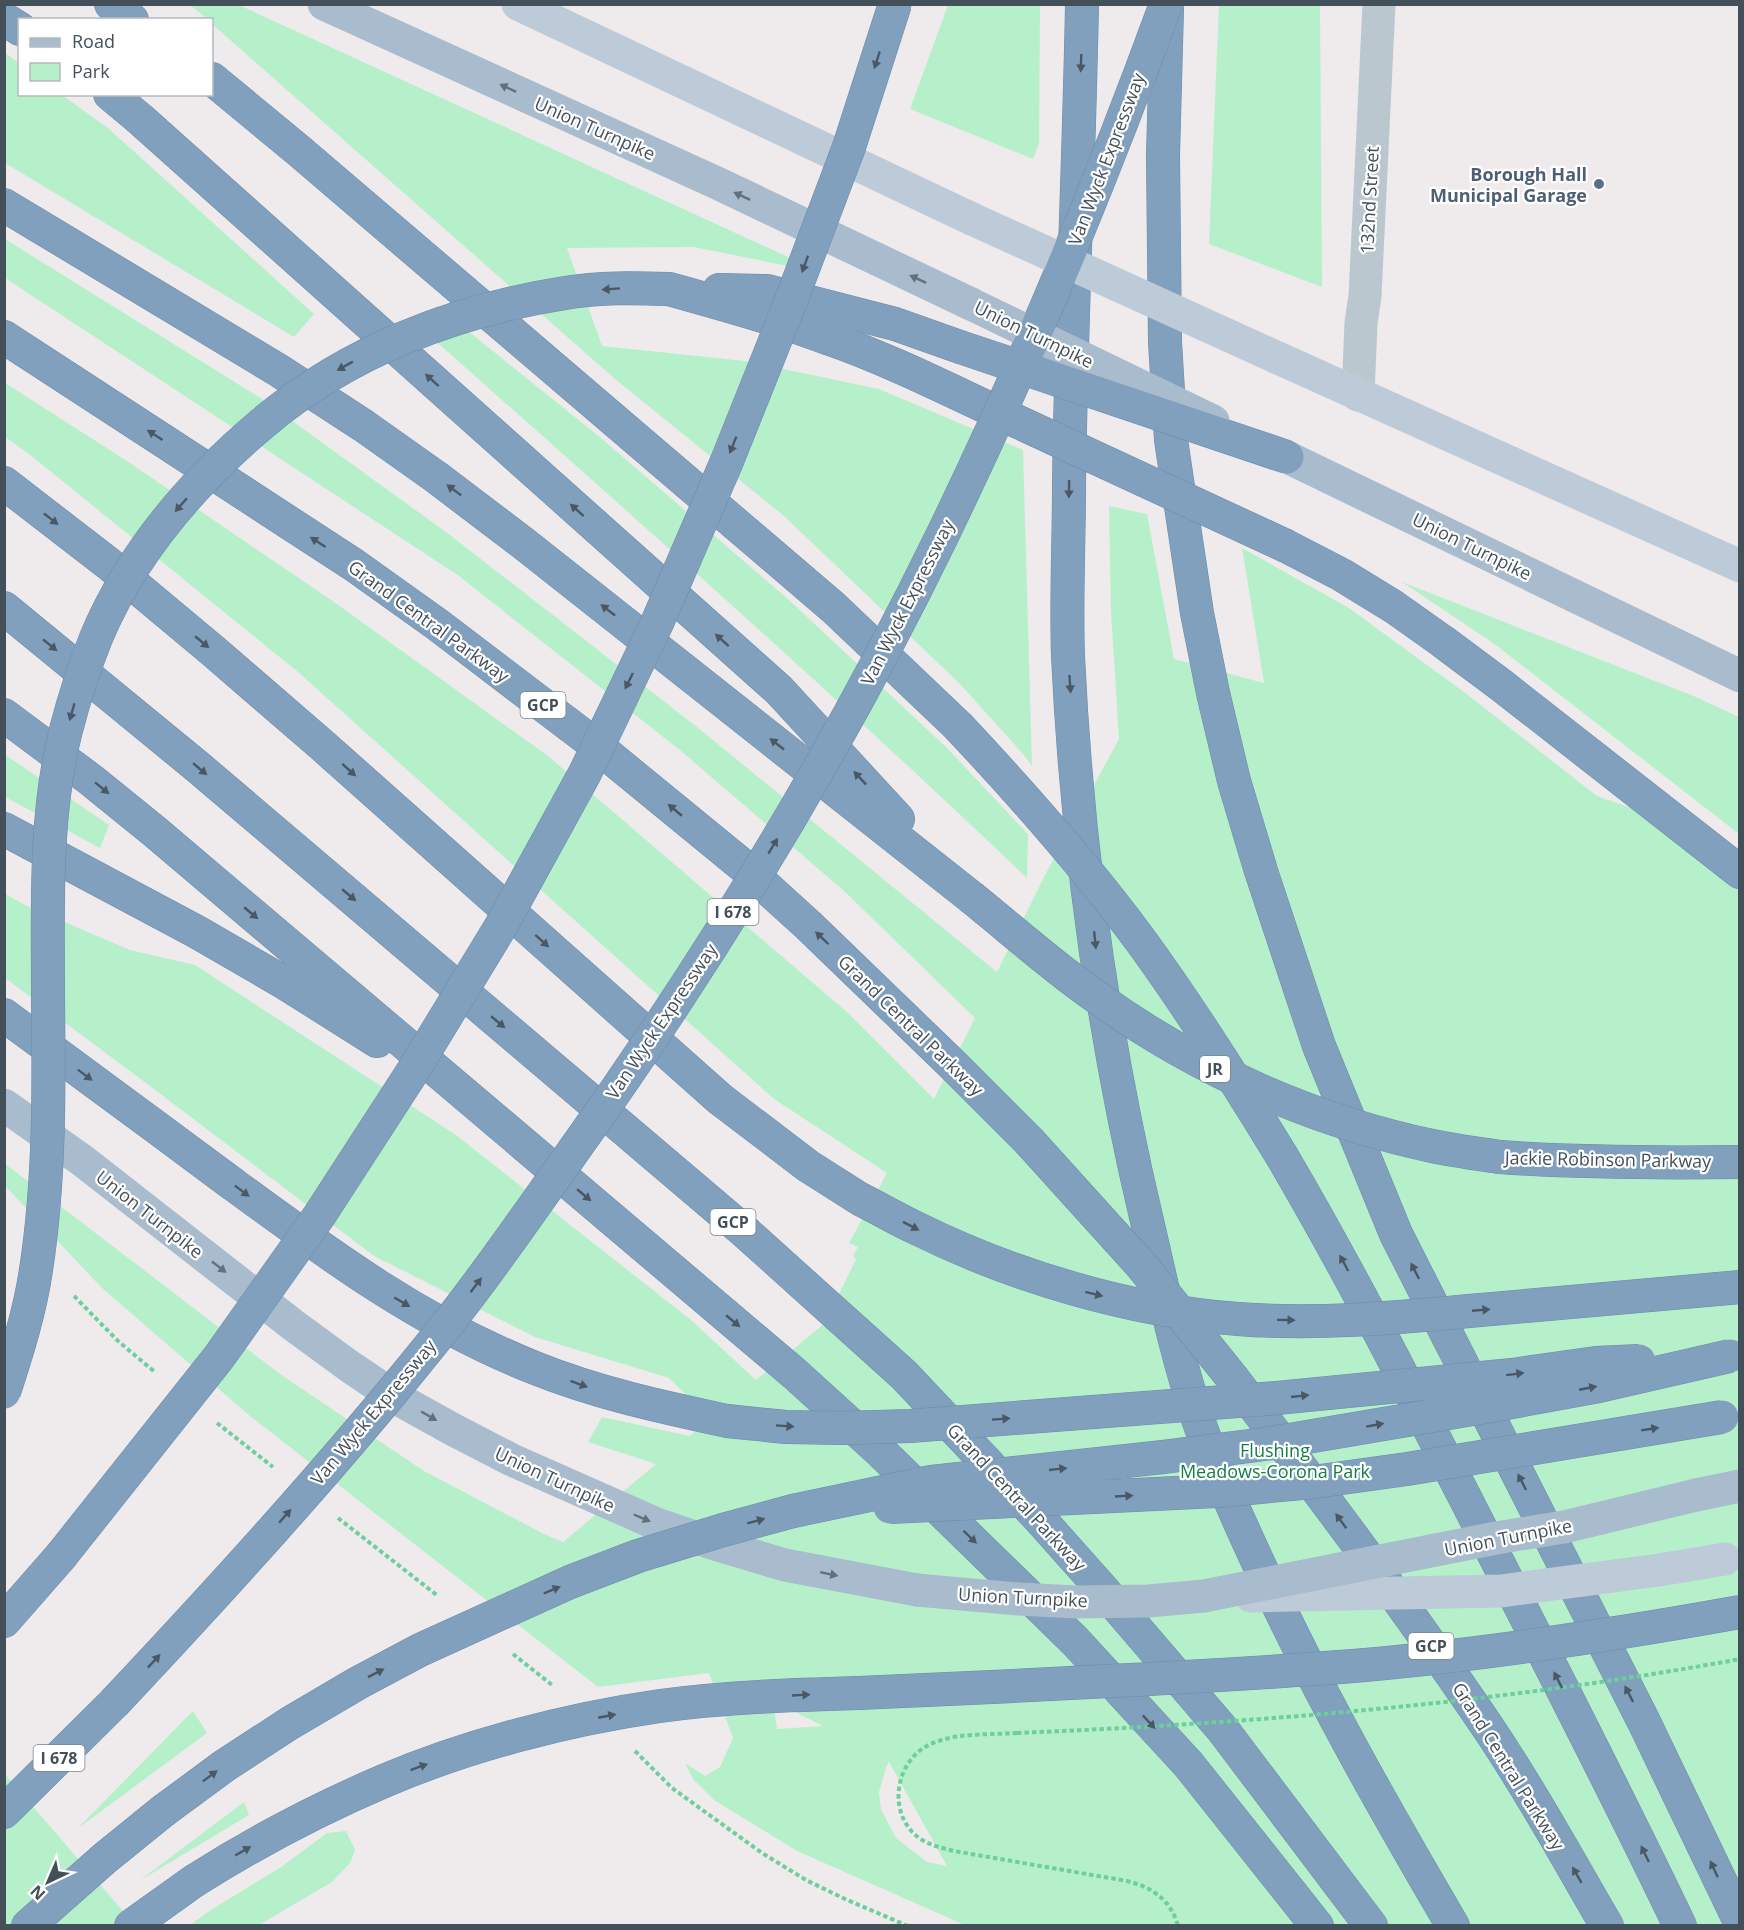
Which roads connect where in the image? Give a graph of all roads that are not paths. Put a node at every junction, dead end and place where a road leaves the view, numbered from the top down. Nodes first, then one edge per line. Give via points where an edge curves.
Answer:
1 (111, 4) edge
2 (324, 4) edge
3 (518, 4) edge
4 (895, 4) edge
5 (1082, 4) edge
6 (1167, 4) edge
7 (1379, 4) edge
8 (129, 18) edge
9 (4, 19) edge
10 (18, 28) edge
11 (213, 80) edge
12 (112, 96) edge
13 (4, 205) edge
14 (669, 289) junction
15 (4, 337) edge
16 (1358, 395) junction
17 (1287, 457) junction
18 (4, 483) edge
19 (1740, 566) edge
20 (4, 608) edge
21 (1740, 676) edge
22 (4, 715) edge
23 (4, 829) edge
24 (1740, 872) edge
25 (971, 897) junction
26 (4, 1015) edge
27 (4, 1105) edge
28 (492, 1116) junction
29 (1740, 1162) edge
30 (1729, 1288) edge
31 (1735, 1355) edge
32 (4, 1392) edge
33 (1731, 1416) edge
34 (1740, 1486) edge
35 (793, 1511) junction
36 (1732, 1558) edge
37 (1204, 1596) junction
38 (1740, 1612) edge
39 (4, 1621) edge
40 (4, 1812) edge
41 (1740, 1922) edge
42 (28, 1926) edge
43 (131, 1926) edge
44 (1317, 1926) edge
45 (1371, 1926) edge
46 (1453, 1926) edge
47 (1607, 1926) edge
48 (1680, 1926) edge

1 - 8 highway
17 -> 2 main road, Union Turnpike, bridge via 717,183
3 - 16 main road, bridge via 972,219
4 -> 39 highway, bridge via 845,157 732,450 657,623 585,773 501,926 319,1216 219,1357 61,1556
5 -> 46 highway via 1069,402 1068,653 1080,814 1097,963 1131,1155 1182,1364 1219,1475 1288,1626 1356,1757
40 -> 6 highway, Van Wyck Expressway / I 678, bridge via 114,1704 269,1534 431,1345 593,1123 739,903 813,778 941,538 1058,282
41 -> 6 highway via 1644,1722 1396,1234 1319,1046 1234,781 1195,602 1171,440 1165,342 1163,156
7 - 16 street, 132nd Street
9 - 10 highway
48 -> 11 highway, bridge via 1583,1728 1331,1240 1197,1022 1140,941 1047,825 958,726 892,662 801,579
25 -> 12 highway via 779,690
25 -> 13 highway via 436,477 278,370
14 - 17 highway, bridge via 766,291 895,324
14 - 24 highway, bridge via 832,339 924,378 1342,575 1394,607 1501,685
14 -> 32 highway, bridge via 568,292 500,305 435,325 370,352 316,383 238,444 198,484 139,560 96,638 66,732 56,783 48,903 49,1104 43,1222 36,1274
47 -> 15 highway, Grand Central Parkway / GCP, bridge via 1488,1728 1383,1579 1234,1380 1142,1266 1029,1141 875,988 742,865 593,743 438,625 354,565
16 - 19 main road
17 - 21 main road, Union Turnpike
18 -> 30 highway, bridge via 212,650 720,1100 808,1166 927,1234 1033,1276 1091,1294 1238,1319 1399,1317
20 -> 45 highway, Grand Central Parkway / GCP via 199,768 744,1231 904,1375 1038,1517 1208,1712
22 -> 28 highway via 154,831
23 - 28 highway via 285,983
25 - 29 highway, Jackie Robinson Parkway / JR, bridge via 1095,996 1144,1029 1202,1063 1323,1115 1436,1147 1500,1157 1562,1162
26 -> 31 highway, bridge via 315,1245 422,1313 475,1342 601,1392 727,1421 786,1427 910,1426 1277,1398 1596,1363
27 -> 37 main road, Union Turnpike, bridge via 83,1161 293,1325 398,1399 512,1460 659,1525 785,1565 917,1590 1076,1602
28 -> 44 highway via 795,1374 1019,1584 1189,1765
35 -> 31 highway, bridge via 932,1482 1265,1444 1599,1386
35 -> 33 highway, bridge via 1148,1495 1301,1483
34 - 37 main road, Union Turnpike, bridge via 1564,1527
42 -> 35 highway, bridge via 163,1811 224,1766 357,1683 540,1595 638,1556
36 - 37 main road, Union Turnpike, bridge via 1501,1591
43 -> 38 highway, bridge via 244,1850 385,1780 494,1743 649,1708 719,1700 1354,1665 1527,1646

